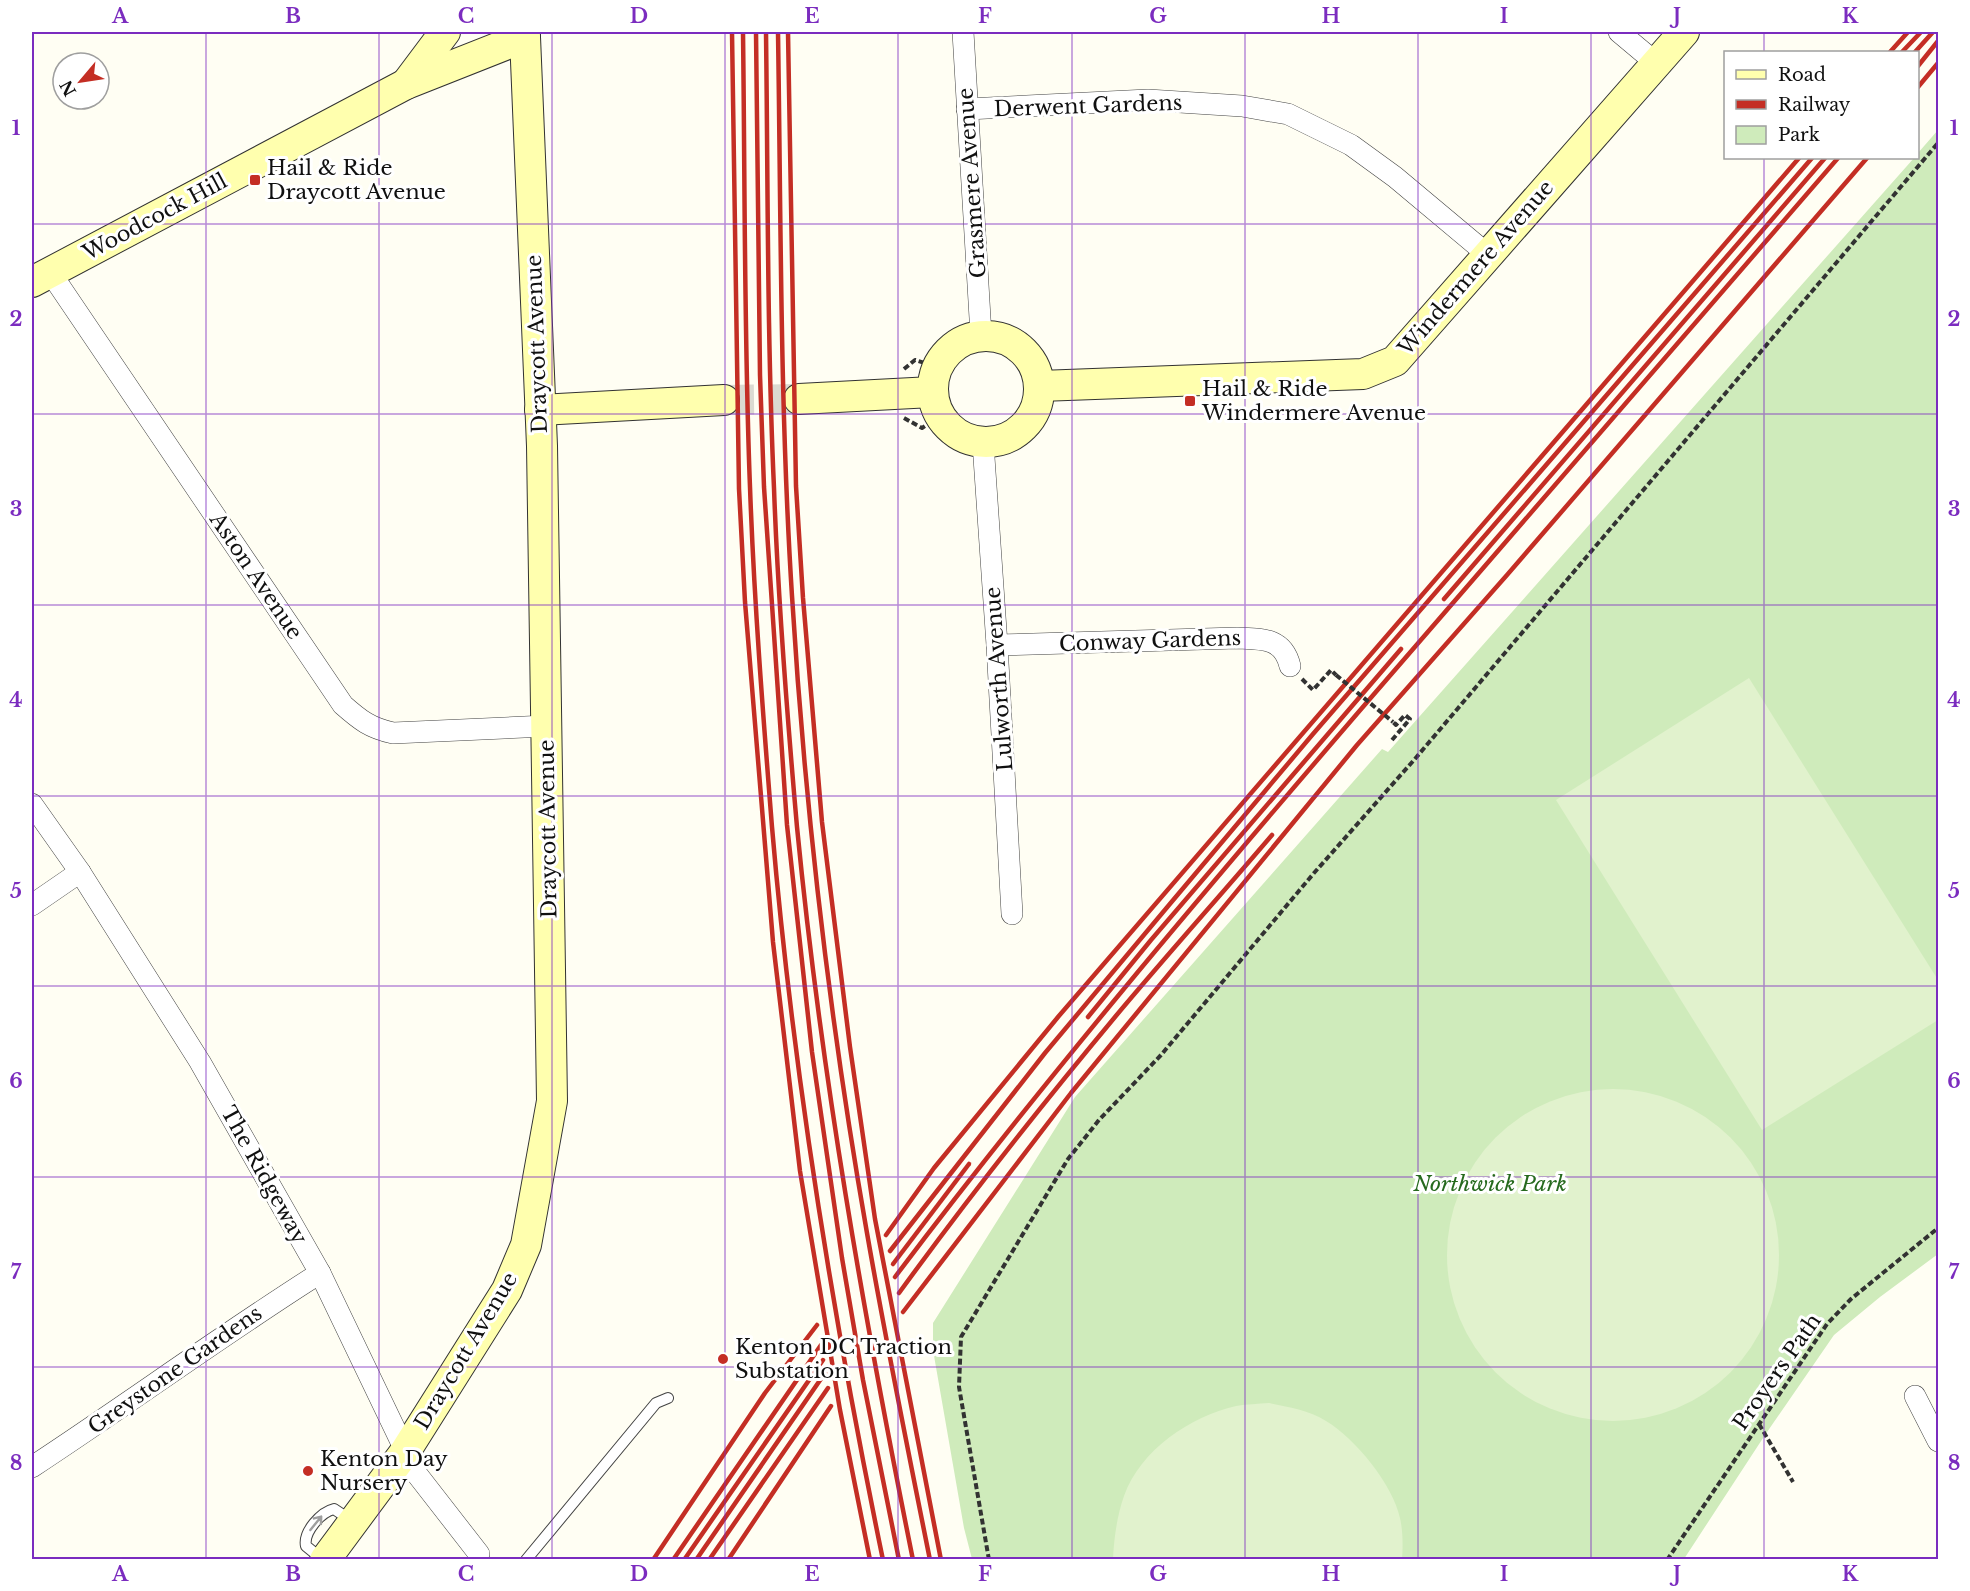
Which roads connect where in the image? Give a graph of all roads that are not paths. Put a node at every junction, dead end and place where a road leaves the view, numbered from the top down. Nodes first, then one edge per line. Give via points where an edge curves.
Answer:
1 (445, 32) edge
2 (963, 32) edge
3 (1619, 32) edge
4 (1684, 32) edge
5 (524, 34) edge
6 (1656, 63) junction
7 (406, 84) junction
8 (967, 109) junction
9 (1487, 254) junction
10 (41, 277) edge
11 (981, 335) junction
12 (1040, 386) junction
13 (932, 392) junction
14 (799, 399) tunnel mouth
15 (724, 400) tunnel mouth
16 (540, 410) junction
17 (983, 443) junction
18 (997, 645) junction
19 (1290, 666) dead end
20 (546, 726) junction
21 (32, 804) edge
22 (80, 872) junction
23 (32, 905) edge
24 (1012, 914) dead end
25 (320, 1273) junction
26 (1915, 1396) dead end
27 (668, 1398) dead end
28 (1938, 1441) edge
29 (405, 1452) junction
30 (32, 1467) edge
31 (482, 1557) edge
32 (323, 1560) edge
33 (526, 1560) edge

1 - 7 street, Woodcock Hill
2 - 8 street, Grasmere Avenue
3 - 6 street
4 - 6 street, Windermere Avenue
5 - 7 street, Woodcock Hill
5 - 16 street, Draycott Avenue
6 - 9 street, Windermere Avenue
7 - 10 street, Woodcock Hill
8 - 9 street, Derwent Gardens via 1148,100 1242,106 1288,114 1351,146 1395,177
8 - 11 street, Grasmere Avenue
9 - 12 street, Windermere Avenue via 1395,361 1364,374
10 - 20 street, Aston Avenue via 343,705 375,729 393,733
11 - 12 street via 1000,337 1017,345 1030,358
11 - 13 street via 956,344 943,357 934,374
12 - 17 street via 1029,422 1015,434
13 - 14 street
13 - 17 street via 940,416 952,431
15 - 16 street
16 - 20 street, Draycott Avenue
17 - 18 street, Lulworth Avenue
18 - 19 street, Conway Gardens via 1267,639 1287,654
18 - 24 street, Lulworth Avenue
20 - 29 street, Draycott Avenue via 552,1101 526,1245 507,1290
21 - 22 street, The Ridgeway
22 - 23 street
22 - 25 street, The Ridgeway via 201,1062
25 - 29 street, The Ridgeway
25 - 30 street, Greystone Gardens
26 - 28 street
27 - 33 lane via 656,1403
29 - 31 street, The Ridgeway via 416,1473
29 - 32 street, Draycott Avenue

